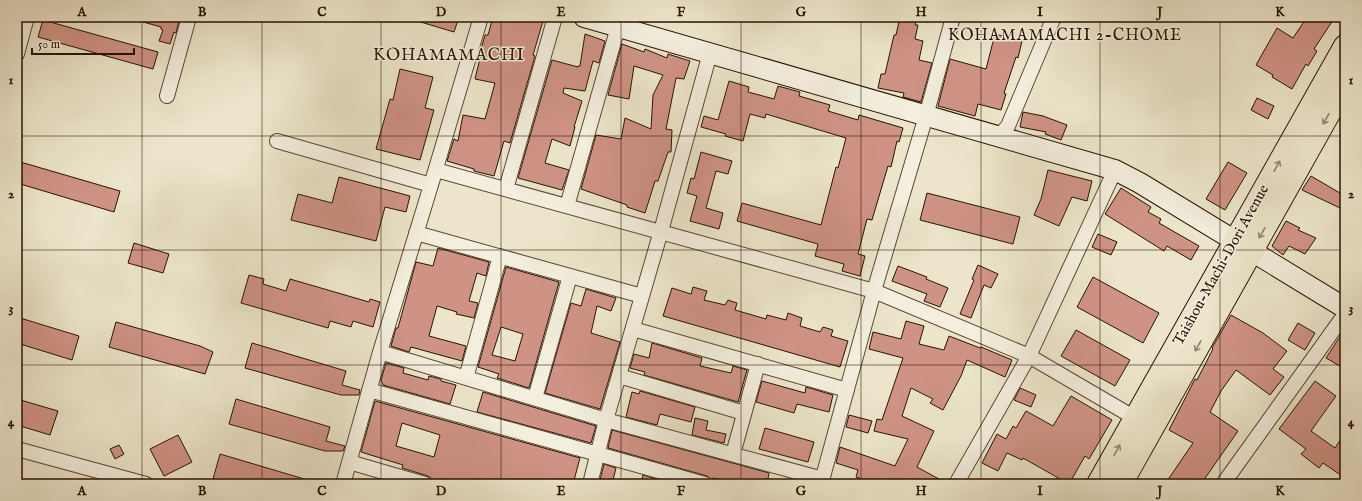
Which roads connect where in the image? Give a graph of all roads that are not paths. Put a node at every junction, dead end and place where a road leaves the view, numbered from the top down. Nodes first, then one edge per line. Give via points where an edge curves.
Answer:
1 (27, 17) edge
2 (190, 17) edge
3 (481, 17) edge
4 (555, 17) edge
5 (584, 17) edge
6 (953, 17) edge
7 (1054, 17) edge
8 (618, 27) junction
9 (1345, 46) edge
10 (710, 53) junction
11 (17, 54) edge
12 (1345, 85) edge
13 (167, 96) dead end
14 (926, 116) junction
15 (999, 136) junction
16 (277, 141) dead end
17 (436, 170) junction
18 (1115, 170) junction
19 (431, 185) junction
20 (506, 189) junction
21 (567, 206) junction
22 (661, 231) junction
23 (416, 233) junction
24 (1243, 246) junction
25 (500, 256) junction
26 (570, 276) junction
27 (874, 290) junction
28 (642, 296) junction
29 (1345, 308) edge
30 (1345, 314) edge
31 (632, 329) junction
32 (380, 352) junction
33 (1029, 356) junction
34 (758, 364) junction
35 (619, 376) junction
36 (466, 378) junction
37 (369, 390) junction
38 (847, 390) junction
39 (535, 398) junction
40 (744, 413) junction
41 (1135, 418) junction
42 (606, 420) junction
43 (17, 449) edge
44 (597, 454) junction
45 (733, 454) junction
46 (349, 462) junction
47 (822, 481) edge
48 (146, 484) edge
49 (343, 484) edge
50 (425, 484) edge
51 (590, 484) edge
52 (705, 484) edge
53 (956, 484) edge
54 (1098, 484) edge
55 (1121, 484) edge
56 (1223, 484) edge

1 - 11 street
2 - 13 street
3 - 17 street
4 - 20 street
5 - 8 street
6 - 14 street
7 - 15 street via 1008,126
8 - 10 street
8 - 21 street
24 -> 9 highway, Taishou-Machi-Dori Avenue
10 - 14 street
10 - 22 street
12 -> 24 highway, Taishou-Machi-Dori Avenue
14 - 15 street
14 - 27 street
15 - 18 street
16 - 19 street
17 - 19 street
17 - 20 street
18 - 24 street
18 - 33 street
19 - 23 street
20 - 21 street
21 - 22 street
22 - 27 street
22 - 28 street
23 - 25 street
23 - 32 street
24 - 29 street
24 - 41 highway, Taishou-Machi-Dori Avenue
24 -> 55 highway, Taishou-Machi-Dori Avenue
25 - 26 street
25 - 36 street
26 - 28 street
26 - 39 street
27 - 33 street
27 - 38 street
28 - 31 street
30 - 56 street
31 - 34 street
31 - 35 street
32 - 36 street
32 - 37 street
33 - 41 street
33 - 53 street
34 - 38 street
34 - 40 street
35 - 40 street
35 - 42 street
36 - 39 street
37 - 44 street
37 - 46 street
38 - 47 street
39 - 42 street
40 - 45 street
54 -> 41 highway, Taishou-Machi-Dori Avenue
42 - 44 street
42 - 45 street
43 - 48 street
44 - 51 street
44 - 52 street
45 - 47 street
46 - 49 street
46 - 50 street

